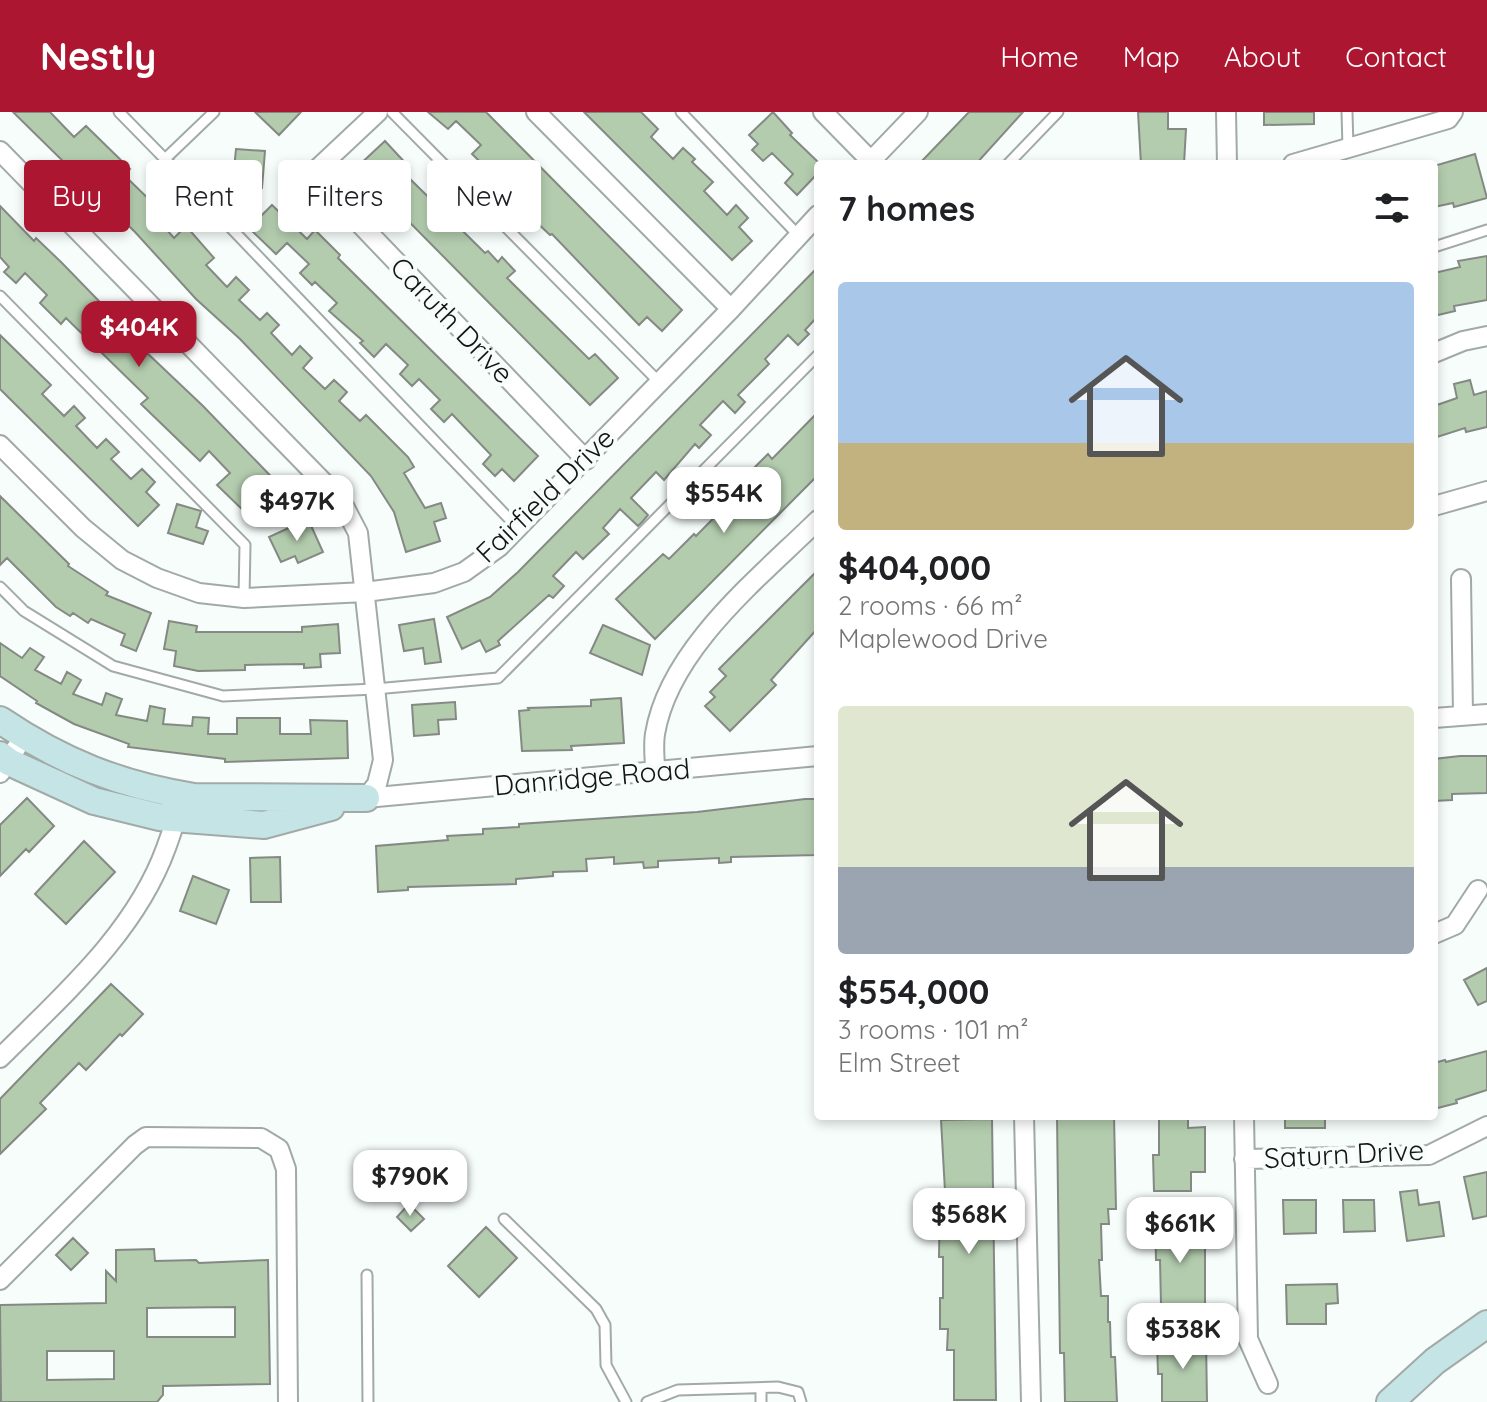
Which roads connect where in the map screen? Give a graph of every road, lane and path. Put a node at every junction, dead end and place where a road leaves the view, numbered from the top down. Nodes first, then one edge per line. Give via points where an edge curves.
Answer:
1 (119, 112) edge
2 (214, 112) edge
3 (378, 112) edge
4 (392, 112) edge
5 (536, 112) edge
6 (681, 112) edge
7 (823, 112) edge
8 (918, 112) edge
9 (1058, 112) edge
10 (1226, 112) edge
11 (1347, 112) edge
12 (1453, 112) edge
13 (1348, 148) junction
14 (0, 151) edge
15 (165, 159) junction
16 (867, 160) edge
17 (871, 160) edge
18 (1012, 160) edge
19 (1227, 160) edge
20 (1307, 160) edge
21 (814, 219) edge
22 (1487, 230) edge
23 (798, 235) junction
24 (1438, 246) edge
25 (0, 296) edge
26 (731, 309) junction
27 (1487, 336) edge
28 (1438, 351) edge
29 (814, 359) edge
30 (660, 383) junction
31 (0, 445) edge
32 (586, 460) junction
33 (1487, 491) edge
34 (1438, 505) edge
35 (814, 524) edge
36 (517, 527) junction
37 (1461, 579) dead end
38 (0, 587) edge
39 (365, 592) junction
40 (244, 598) junction
41 (375, 689) junction
42 (1487, 714) edge
43 (1463, 715) junction
44 (1438, 718) edge
45 (0, 720) edge
46 (24, 736) junction
47 (814, 756) edge
48 (3, 763) edge
49 (655, 771) junction
50 (366, 798) junction
51 (176, 806) junction
52 (1478, 890) dead end
53 (1438, 932) edge
54 (0, 1058) edge
55 (1024, 1120) edge
56 (1244, 1120) edge
57 (1487, 1126) edge
58 (1244, 1159) junction
59 (504, 1219) dead end
60 (367, 1275) dead end
61 (0, 1280) edge
62 (1487, 1324) edge
63 (1268, 1384) dead end
64 (761, 1388) junction
65 (713, 1389) junction
66 (1410, 1392) edge
67 (662, 1398) edge
68 (288, 1402) edge
69 (368, 1402) edge
70 (626, 1402) edge
71 (647, 1402) edge
72 (714, 1402) edge
73 (761, 1402) edge
74 (801, 1402) edge
75 (1031, 1402) edge
76 (1390, 1402) edge

1 - 15 lane
2 - 15 lane
3 - 32 street, Caruth Drive via 314,172 318,180
4 - 30 lane
5 - 26 street
6 - 23 lane
7 - 16 street
8 - 17 street
9 - 18 lane
10 - 19 street
11 - 13 lane
12 - 13 street via 1448,119
13 - 20 street
14 - 39 street via 331,490 358,533
15 - 36 lane
21 - 23 street, Fairfield Drive
22 - 24 lane
23 - 26 street, Fairfield Drive
25 - 40 lane via 245,545
26 - 30 street, Fairfield Drive
27 - 28 street
29 - 41 lane via 498,678
30 - 32 street, Fairfield Drive
31 - 40 street, Fairfield Drive via 122,560 199,593
32 - 36 street, Fairfield Drive
33 - 34 street
35 - 49 street via 704,633 666,698 655,735
36 - 39 street, Fairfield Drive via 464,572 434,583
37 - 43 street
38 - 41 lane via 24,611 113,666 223,696
39 - 40 street, Fairfield Drive
39 - 41 street
41 - 50 street via 383,760 377,784
42 - 43 street
43 - 44 street
45 - 46 street, Danridge Road
46 - 48 street
46 - 51 street, Danridge Road
47 - 49 street, Danridge Road
48 - 51 street, Danridge Road via 118,809
49 - 50 street, Danridge Road
50 - 51 street, Danridge Road via 194,797
51 - 54 street via 158,870 141,903 78,980
52 - 53 street via 1455,925
55 - 75 street
56 - 58 street
57 - 58 street, Saturn Drive via 1429,1155
58 - 63 street via 1248,1339
59 - 70 lane via 596,1309 605,1325 606,1365
60 - 69 lane
61 - 68 street via 146,1137 261,1138 279,1149 286,1169
62 - 66 street
64 - 65 lane
64 - 73 lane
64 - 74 lane via 791,1389
65 - 67 lane via 678,1390
65 - 72 lane
66 - 76 street
67 - 71 lane

